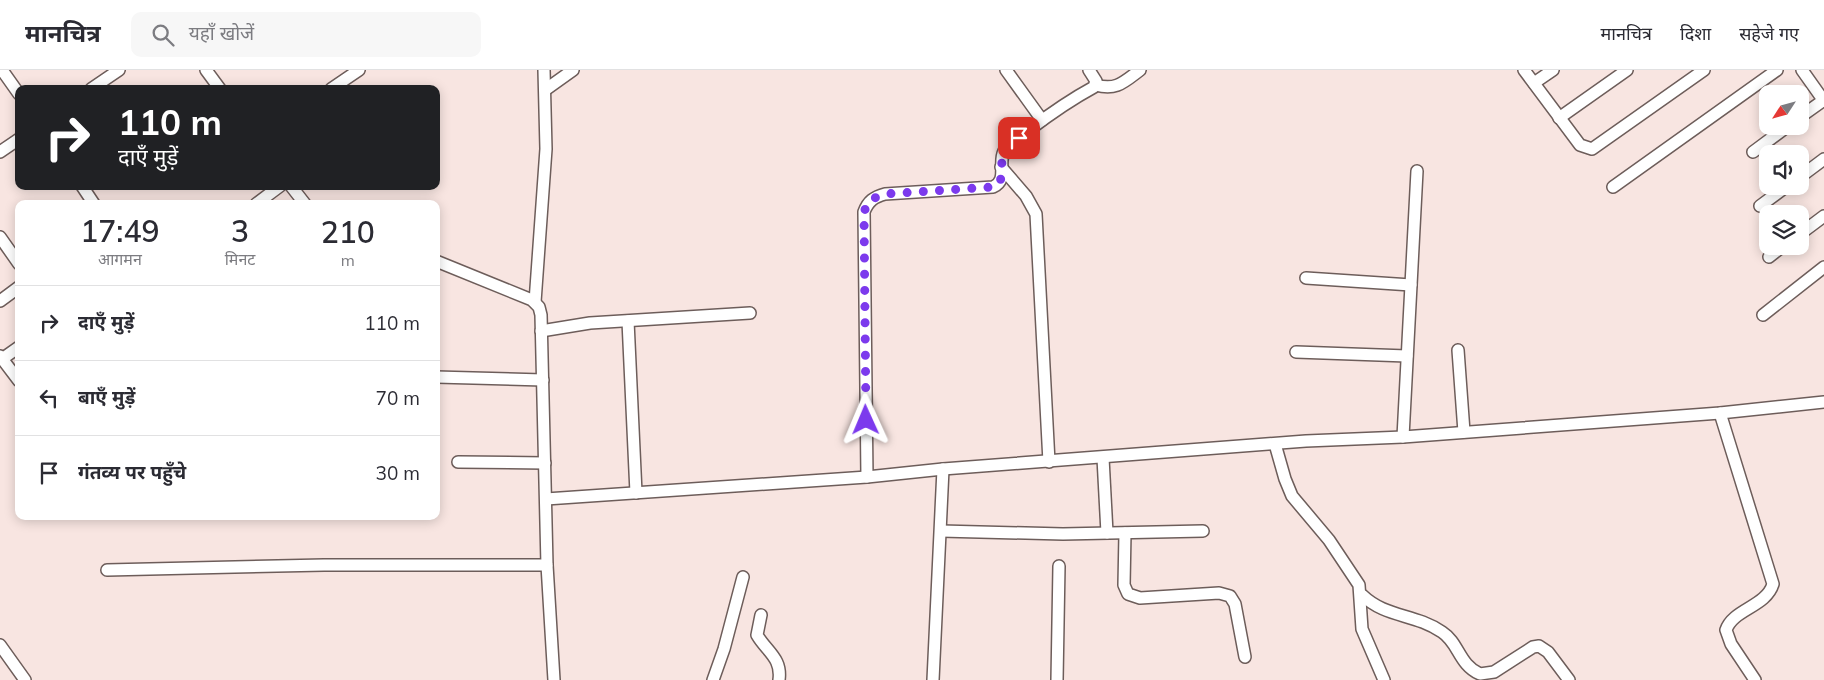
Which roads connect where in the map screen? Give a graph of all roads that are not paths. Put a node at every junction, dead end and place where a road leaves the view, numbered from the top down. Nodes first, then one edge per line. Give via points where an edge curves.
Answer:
1 (2, 70) edge
2 (119, 70) edge
3 (359, 70) edge
4 (544, 70) edge
5 (573, 70) edge
6 (1006, 70) edge
7 (1089, 70) edge
8 (1140, 70) edge
9 (1524, 70) edge
10 (1553, 70) edge
11 (1626, 70) edge
12 (1704, 70) edge
13 (1777, 70) edge
14 (1802, 70) edge
15 (208, 71) edge
16 (1534, 83) junction
17 (1096, 84) junction
18 (98, 85) edge
19 (215, 85) edge
20 (337, 85) edge
21 (15, 88) edge
22 (545, 90) junction
23 (1824, 100) edge
24 (1809, 111) edge
25 (1559, 118) junction
26 (1042, 120) junction
27 (1776, 135) edge
28 (15, 142) edge
29 (0, 152) edge
30 (1753, 152) dead end
31 (1824, 159) edge
32 (1001, 167) junction
33 (1809, 170) edge
34 (1417, 171) dead end
35 (1613, 187) dead end
36 (275, 190) edge
37 (294, 190) edge
38 (1775, 195) edge
39 (261, 200) edge
40 (302, 200) edge
41 (1761, 205) edge
42 (1824, 216) edge
43 (1809, 227) edge
44 (0, 237) edge
45 (1772, 255) edge
46 (1769, 257) dead end
47 (15, 258) edge
48 (440, 263) edge
49 (1824, 267) edge
50 (1306, 278) dead end
51 (1411, 285) junction
52 (15, 290) edge
53 (0, 301) edge
54 (535, 302) junction
55 (750, 314) dead end
56 (1763, 315) dead end
57 (628, 321) junction
58 (541, 331) junction
59 (15, 349) edge
60 (1458, 350) dead end
61 (1296, 352) dead end
62 (1407, 356) junction
63 (1, 358) edge
64 (15, 376) edge
65 (440, 377) edge
66 (542, 380) junction
67 (1824, 402) edge
68 (1720, 413) junction
69 (1464, 432) junction
70 (1403, 437) junction
71 (1275, 444) junction
72 (1103, 458) junction
73 (458, 462) dead end
74 (1049, 462) junction
75 (545, 463) junction
76 (944, 469) junction
77 (867, 477) junction
78 (636, 493) junction
79 (546, 499) junction
80 (940, 531) junction
81 (1204, 531) dead end
82 (1125, 532) junction
83 (1107, 533) junction
84 (547, 565) junction
85 (1059, 566) dead end
86 (108, 570) dead end
87 (743, 577) dead end
88 (1362, 595) junction
89 (761, 615) dead end
90 (0, 644) edge
91 (1245, 657) dead end
92 (25, 680) edge
93 (554, 680) edge
94 (713, 680) edge
95 (779, 680) edge
96 (934, 680) edge
97 (1057, 680) edge
98 (1384, 680) edge
99 (1569, 680) edge
100 (1755, 680) edge

1 - 21 street
2 - 18 street
3 - 20 street
4 - 22 street
5 - 22 street
6 - 26 street
7 - 17 street
8 - 17 street via 1111,88
9 - 16 street
10 - 16 street
11 - 25 street
12 - 25 street via 1597,148 1580,145
13 - 35 street
14 - 23 street
15 - 19 street
16 - 25 street
17 - 26 street
22 - 54 street via 546,149
23 - 24 street
26 - 32 street via 1007,147
27 - 30 street
28 - 29 street
31 - 33 street
32 - 74 street via 1026,196 1036,214
32 - 77 street via 1001,181 993,187 885,194 876,196 866,207
34 - 51 street
36 - 39 street
37 - 40 street
38 - 41 street
42 - 43 street
44 - 47 street
45 - 46 street
48 - 54 street
49 - 56 street
50 - 51 street
51 - 62 street
52 - 53 street
54 - 58 street via 541,315
55 - 57 street
57 - 58 street via 579,324
57 - 78 street
58 - 66 street
59 - 63 street
60 - 69 street
61 - 62 street
62 - 70 street
63 - 64 street
65 - 66 street
66 - 75 street
67 - 68 street
68 - 69 street
68 - 100 street via 1773,584 1767,597 1732,621 1726,630 1731,644
69 - 70 street
70 - 71 street
71 - 72 street
71 - 88 street via 1292,496 1356,577
72 - 74 street
72 - 83 street
73 - 75 street
74 - 76 street
75 - 79 street
76 - 77 street
76 - 80 street
77 - 78 street
78 - 79 street
79 - 84 street
80 - 83 street
80 - 96 street
81 - 82 street
82 - 83 street
82 - 91 street via 1124,585 1128,594 1140,598 1219,593 1230,596 1236,604
84 - 86 street via 324,565
84 - 93 street
85 - 97 street
87 - 94 street
88 - 98 street via 1362,629
88 - 99 street via 1376,607 1410,617 1444,633 1466,665 1480,674 1494,672 1538,646 1548,652
89 - 95 street via 757,635 777,661
90 - 92 street

